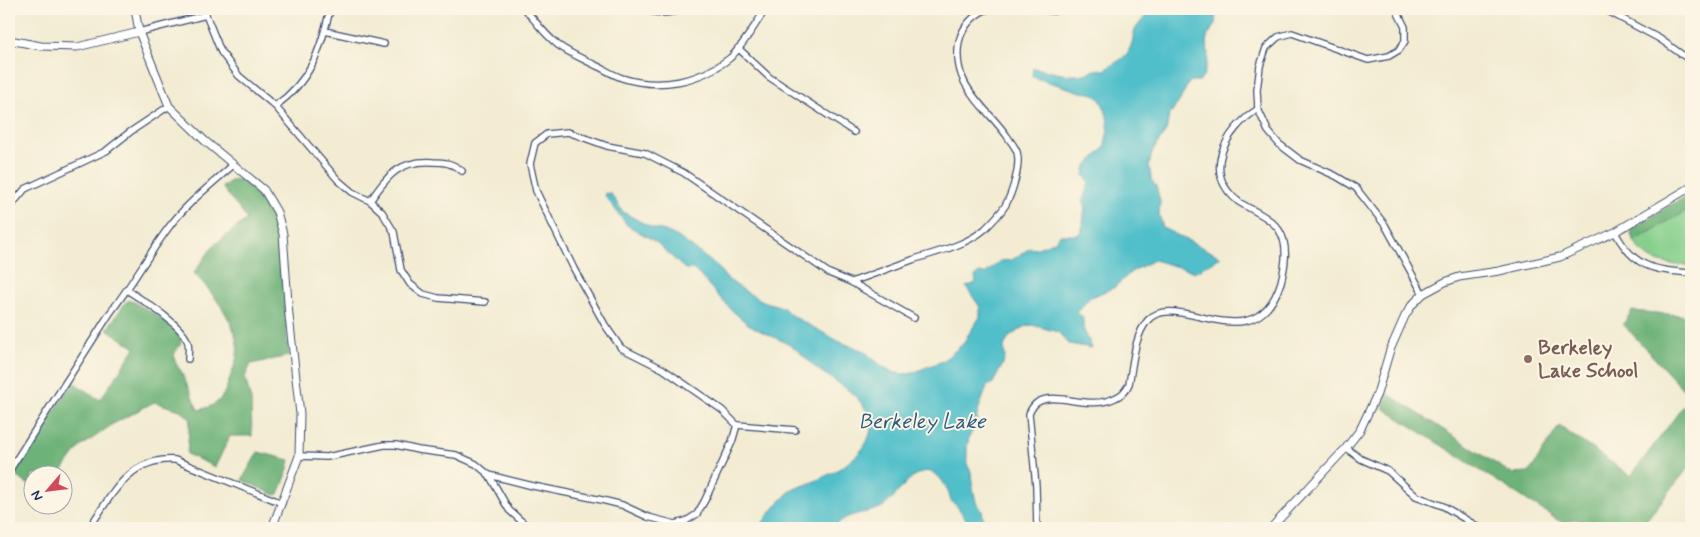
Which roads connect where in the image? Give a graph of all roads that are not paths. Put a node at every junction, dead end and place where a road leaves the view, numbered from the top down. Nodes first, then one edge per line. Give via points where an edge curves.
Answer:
1 (135, 9) edge
2 (330, 9) edge
3 (525, 9) edge
4 (644, 9) edge
5 (682, 9) edge
6 (766, 9) edge
7 (988, 9) edge
8 (1039, 9) edge
9 (1059, 9) edge
10 (1396, 9) edge
11 (1604, 9) edge
12 (206, 12) edge
13 (325, 31) junction
14 (138, 32) junction
15 (9, 40) edge
16 (384, 44) dead end
17 (738, 48) junction
18 (1691, 61) edge
19 (169, 106) junction
20 (275, 106) junction
21 (1258, 109) junction
22 (854, 132) dead end
23 (233, 165) junction
24 (462, 171) dead end
25 (1691, 186) edge
26 (370, 201) junction
27 (9, 211) edge
28 (1615, 232) junction
29 (1691, 273) edge
30 (851, 282) junction
31 (127, 290) junction
32 (1423, 294) junction
33 (485, 302) dead end
34 (914, 318) dead end
35 (188, 359) dead end
36 (736, 425) junction
37 (795, 430) dead end
38 (1346, 448) junction
39 (300, 456) junction
40 (9, 471) edge
41 (489, 475) junction
42 (282, 504) junction
43 (89, 528) edge
44 (272, 528) edge
45 (529, 528) edge
46 (1037, 528) edge
47 (1271, 528) edge
48 (1480, 528) edge

1 - 14 street
2 - 13 street
3 - 17 street via 559,46 622,78 639,82 673,83 692,78 720,65
4 - 5 street via 672,13
6 - 17 street
7 - 30 street via 966,27 960,38 958,54 963,80 1017,151 1013,190 1004,208 984,230 950,248
8 - 9 street
10 - 21 street via 1405,27 1405,41 1389,56 1368,60 1292,33 1278,37 1266,48 1260,66
11 - 18 street via 1660,39
12 - 14 street
12 - 20 street via 228,63
13 - 16 street
13 - 20 street via 310,70
14 - 15 street via 77,47 41,46
14 - 19 street
17 - 22 street via 769,77
19 - 23 street
19 - 27 street via 106,151 25,189
20 - 26 street via 334,175 352,192
21 - 32 street via 1268,131 1279,144 1300,160 1356,188 1385,225
21 - 46 street via 1246,116 1232,132 1221,152 1220,170 1223,186 1238,201 1271,220 1286,247 1281,282 1272,301 1259,316 1243,322 1162,311 1144,326 1126,390 1120,396 1106,403 1050,398 1033,405 1029,414
23 - 31 street via 169,226
23 - 39 street via 264,190 277,212 283,234 300,414
24 - 26 street via 448,162 415,161 394,170
25 - 28 street
26 - 33 street via 382,212 394,232 402,270 410,284 423,294 438,298
28 - 29 street via 1622,246 1647,266
28 - 32 street via 1560,258 1459,277
30 - 34 street
30 - 36 street via 829,273 684,173 645,153 607,146 568,132 547,134 535,143 530,164 536,192 574,269 621,348 663,369 722,410
31 - 35 street via 181,332 188,341
31 - 40 street
32 - 38 street via 1405,316 1390,350 1370,414
36 - 37 street
36 - 41 street via 732,442 705,500 696,514 675,524 648,517 622,505
38 - 47 street
38 - 48 street via 1361,459 1383,468 1416,496 1443,506
39 - 41 street via 327,457 396,444 456,455 476,464
39 - 42 street
41 - 45 street via 509,510
42 - 43 street via 175,460 162,460 133,470
42 - 44 street

